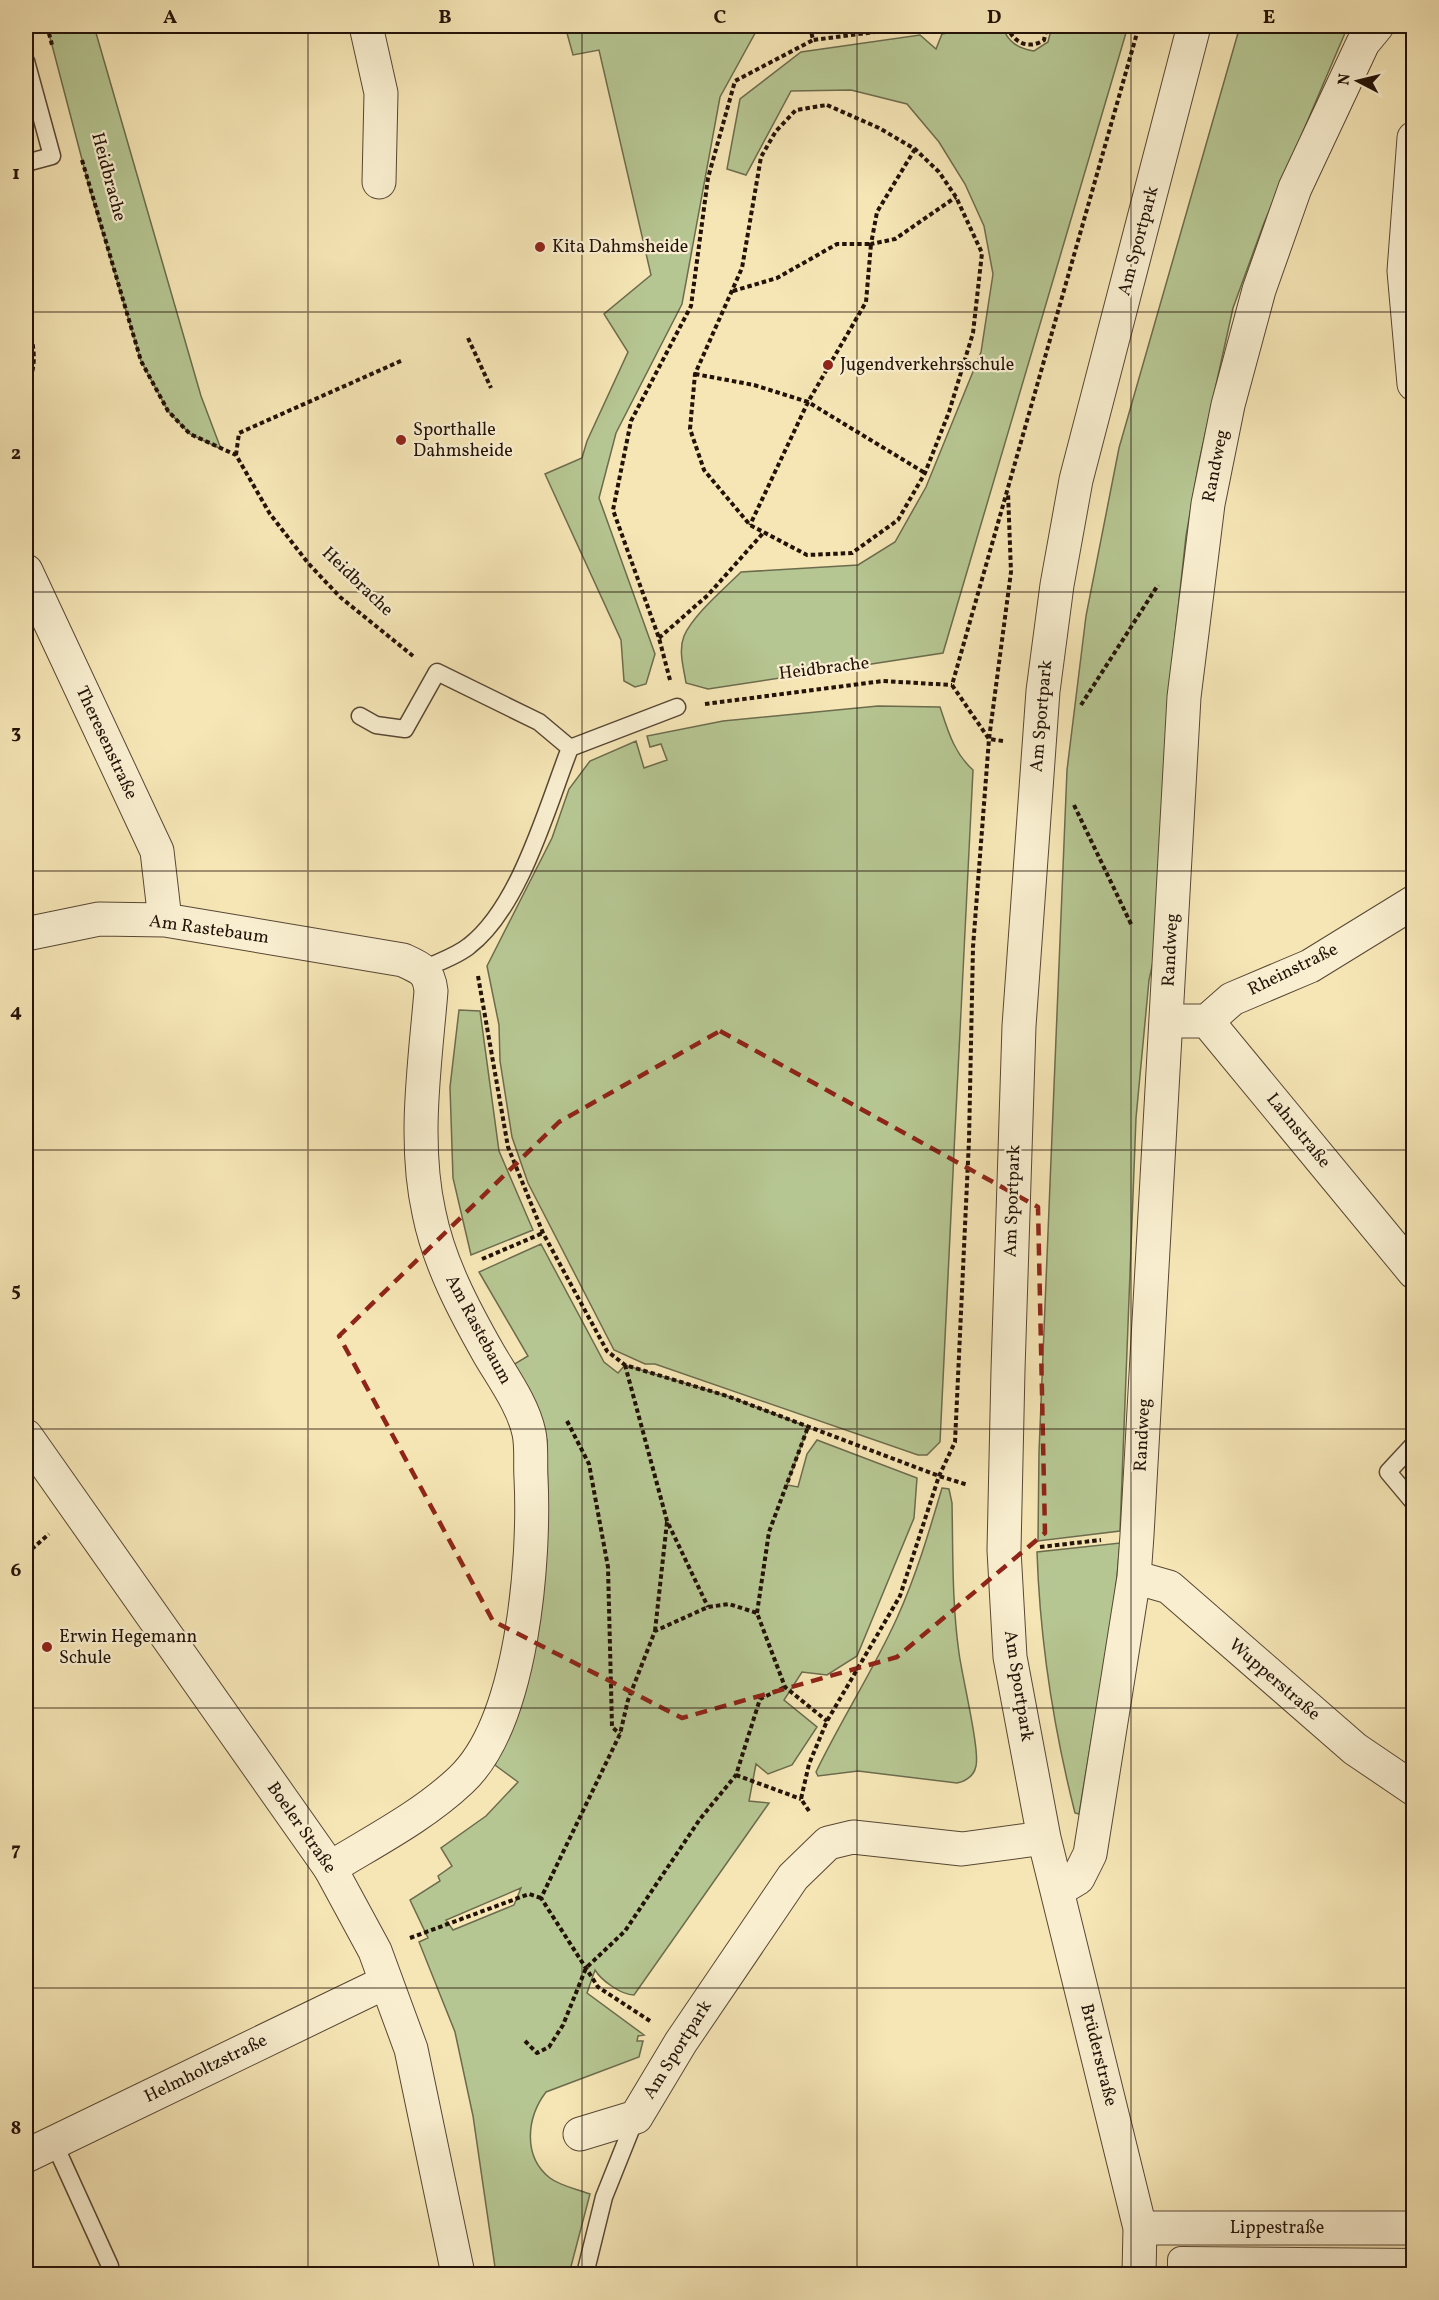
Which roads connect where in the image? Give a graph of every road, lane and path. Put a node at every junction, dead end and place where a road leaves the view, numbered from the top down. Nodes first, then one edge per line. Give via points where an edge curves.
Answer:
1 (47, 26) edge
2 (366, 26) edge
3 (810, 26) edge
4 (921, 26) edge
5 (1007, 26) edge
6 (1047, 26) edge
7 (1139, 26) edge
8 (1194, 26) edge
9 (1377, 26) edge
10 (813, 40) junction
11 (53, 47) dead end
12 (26, 61) edge
13 (1413, 138) edge
14 (915, 149) junction
15 (81, 157) dead end
16 (26, 162) edge
17 (379, 182) dead end
18 (956, 197) junction
19 (872, 244) junction
20 (733, 291) junction
21 (26, 315) edge
22 (468, 339) dead end
23 (403, 360) dead end
24 (695, 374) junction
25 (1413, 384) edge
26 (26, 386) edge
27 (491, 388) dead end
28 (808, 402) junction
29 (236, 455) junction
30 (925, 473) junction
31 (1008, 492) junction
32 (750, 525) junction
33 (764, 532) junction
34 (26, 571) edge
35 (1159, 583) dead end
36 (659, 638) junction
37 (437, 672) junction
38 (952, 685) junction
39 (677, 707) junction
40 (1079, 707) dead end
41 (360, 716) dead end
42 (989, 739) junction
43 (570, 748) junction
44 (1069, 795) dead end
45 (1413, 903) edge
46 (165, 921) junction
47 (26, 934) edge
48 (1136, 935) dead end
49 (468, 947) junction
50 (424, 969) junction
51 (1167, 1021) junction
52 (1207, 1021) junction
53 (543, 1233) junction
54 (489, 1256) dead end
55 (1413, 1272) edge
56 (625, 1365) junction
57 (564, 1415) dead end
58 (808, 1427) junction
59 (26, 1436) edge
60 (1413, 1444) edge
61 (939, 1476) junction
62 (1006, 1495) junction
63 (1413, 1503) edge
64 (667, 1521) junction
65 (1102, 1540) dead end
66 (1047, 1546) dead end
67 (1134, 1577) junction
68 (26, 1606) edge
69 (708, 1607) junction
70 (757, 1613) junction
71 (26, 1623) edge
72 (655, 1631) junction
73 (785, 1687) junction
74 (826, 1721) junction
75 (620, 1734) junction
76 (736, 1775) junction
77 (1413, 1789) edge
78 (801, 1799) junction
79 (1044, 1838) junction
80 (828, 1843) junction
81 (330, 1868) junction
82 (1058, 1890) junction
83 (541, 1898) junction
84 (425, 1932) dead end
85 (586, 1968) junction
86 (386, 1982) junction
87 (525, 2041) dead end
88 (681, 2042) junction
89 (636, 2116) junction
90 (580, 2134) dead end
91 (40, 2150) edge
92 (1140, 2228) junction
93 (1221, 2228) junction
94 (1413, 2228) edge
95 (1222, 2261) junction
96 (1413, 2262) edge
97 (110, 2265) dead end
98 (458, 2274) edge
99 (585, 2274) edge
100 (1139, 2274) edge
101 (1181, 2274) edge

1 - 11 path
2 - 17 street via 381,93
3 - 10 path
4 - 10 path
5 - 6 path via 1009,33 1025,46 1035,46 1044,40
7 - 31 path
8 - 62 street, Am Sportpark via 1077,480 1046,667 1019,1026
9 - 51 street, Randweg via 1363,43 1295,188 1259,290 1228,405 1208,504 1184,697
10 - 36 path via 735,81 708,178 691,306 631,421 613,510
12 - 16 lane via 52,156
13 - 25 street via 1404,271
14 - 18 path via 939,172
14 - 19 path via 877,212
14 - 20 path via 827,105 796,110 776,131 761,158 742,268
15 - 29 path, Heidbrache via 141,361 168,411 190,434
18 - 19 path via 895,239
18 - 30 path via 981,253 973,333
19 - 20 path via 837,244 777,278
19 - 28 path via 866,302
20 - 24 path
21 - 26 path via 35,368
22 - 27 path
23 - 29 path via 239,433
24 - 28 path via 754,385
24 - 32 path via 690,429 704,470
28 - 30 path
28 - 32 path
29 - 37 path, Heidbrache via 270,514 340,597 375,628
30 - 33 path via 898,520 852,553 807,555
31 - 38 path
31 - 42 path via 1011,572
32 - 33 path
33 - 36 path via 708,595
34 - 46 street, Theresenstraße via 157,851
35 - 40 path
36 - 39 path
37 - 41 lane via 405,729 376,725
37 - 43 lane via 539,722
38 - 39 path, Heidbrache via 883,681
38 - 42 path
39 - 43 lane
42 - 61 path via 974,947 955,1442
43 - 49 lane via 502,912
44 - 48 path
45 - 52 street, Rheinstraße via 1310,966 1232,999
46 - 47 street, Am Rastebaum via 99,919
46 - 50 street, Am Rastebaum via 403,960
49 - 50 lane
49 - 53 path via 482,989 508,1147
50 - 81 street, Am Rastebaum via 431,991 421,1127 429,1215 464,1309 519,1406 529,1433 532,1559 508,1696 485,1748 463,1779 417,1815
51 - 52 street
51 - 67 street, Randweg
52 - 55 street, Lahnstraße
53 - 54 path
53 - 56 path via 606,1352
56 - 58 path via 727,1396
56 - 64 path
57 - 75 path via 589,1464 608,1567 612,1727
58 - 61 path
58 - 70 path via 769,1532
59 - 81 street, Boeler Straße
60 - 63 lane via 1388,1472
61 - 62 path
61 - 74 path via 900,1596
62 - 79 street, Am Sportpark via 1005,1578 1011,1657
64 - 69 path
64 - 72 path
65 - 66 path
67 - 77 street, Wupperstraße via 1168,1587 1355,1749
67 - 82 street, Randweg via 1090,1854 1078,1878
68 - 71 path via 31,1619
69 - 70 path via 729,1604
69 - 72 path
70 - 73 path
72 - 75 path via 628,1700
73 - 74 path
73 - 76 path via 760,1699
74 - 78 path via 809,1764
75 - 83 path
76 - 78 path
76 - 85 path via 700,1820 625,1931
78 - 80 path
79 - 80 street via 962,1849 853,1837
79 - 82 street, Brüderstraße
80 - 88 street, Am Sportpark via 793,1877
81 - 86 street, Boeler Straße via 375,1951
82 - 92 street, Brüderstraße
83 - 84 path via 529,1894
83 - 85 path
85 - 87 path via 563,2025 549,2047 537,2053
85 - 88 path via 598,1987
86 - 91 street, Helmholtzstraße
86 - 98 street, Boeler Straße via 411,2049
88 - 89 street, Am Sportpark
89 - 90 street, Am Sportpark
89 - 99 lane, Am Sportpark via 604,2197
91 - 97 lane
92 - 93 street, Lippestraße
92 - 100 street, Brüderstraße
93 - 94 street, Lippestraße
93 - 95 lane
95 - 96 street
95 - 101 street via 1181,2260

